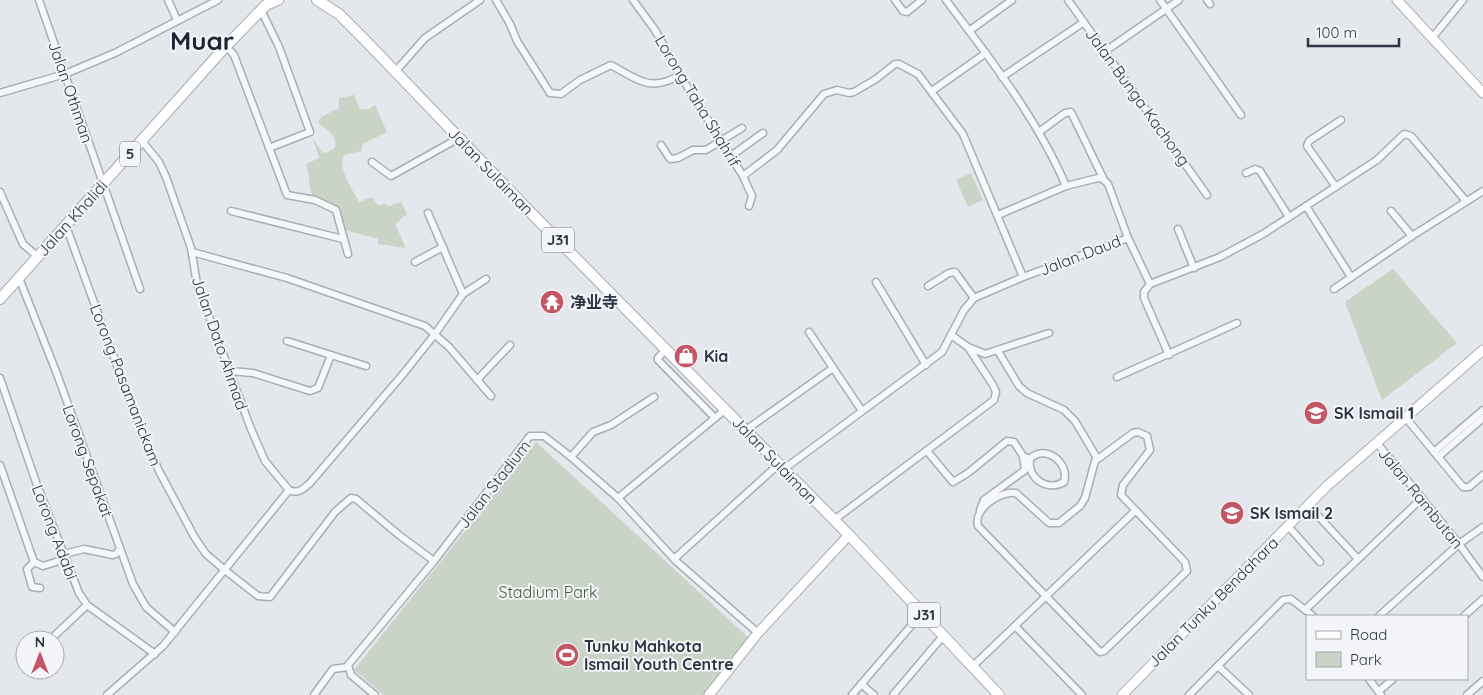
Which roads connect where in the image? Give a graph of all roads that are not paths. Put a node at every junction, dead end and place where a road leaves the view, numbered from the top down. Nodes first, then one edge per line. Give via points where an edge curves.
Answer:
1 (41, 0) edge
2 (168, 0) edge
3 (218, 0) edge
4 (278, 0) edge
5 (480, 0) edge
6 (496, 0) edge
7 (633, 0) edge
8 (895, 0) edge
9 (922, 0) edge
10 (946, 0) edge
11 (1012, 0) edge
12 (1068, 0) edge
13 (1160, 0) edge
14 (1179, 0) edge
15 (1397, 0) edge
16 (1464, 0) edge
17 (321, 1) edge
18 (264, 5) edge
19 (1166, 9) junction
20 (177, 20) junction
21 (1084, 22) junction
22 (969, 31) junction
23 (1432, 38) junction
24 (226, 46) junction
25 (1104, 52) junction
26 (986, 53) junction
27 (395, 72) junction
28 (64, 74) junction
29 (680, 75) junction
30 (1002, 77) junction
31 (932, 91) junction
32 (1483, 92) edge
33 (0, 93) edge
34 (1241, 116) dead end
35 (1341, 120) dead end
36 (742, 128) dead end
37 (1039, 132) junction
38 (763, 133) dead end
39 (459, 138) junction
40 (142, 140) junction
41 (722, 140) junction
42 (661, 145) dead end
43 (268, 148) junction
44 (731, 156) junction
45 (372, 162) dead end
46 (1246, 173) dead end
47 (743, 176) junction
48 (1104, 180) junction
49 (102, 184) junction
50 (1066, 186) junction
51 (1336, 188) junction
52 (1483, 191) edge
53 (0, 192) edge
54 (1207, 196) dead end
55 (1466, 201) junction
56 (749, 206) dead end
57 (1306, 206) junction
58 (232, 211) dead end
59 (1391, 211) dead end
60 (428, 213) dead end
61 (998, 215) junction
62 (1289, 217) junction
63 (66, 226) junction
64 (1178, 229) dead end
65 (1412, 236) junction
66 (1128, 238) junction
67 (342, 239) junction
68 (443, 247) junction
69 (192, 252) junction
70 (348, 254) dead end
71 (38, 257) junction
72 (415, 262) dead end
73 (1194, 268) junction
74 (1023, 277) junction
75 (1351, 277) junction
76 (19, 278) junction
77 (486, 278) dead end
78 (876, 282) dead end
79 (1150, 284) junction
80 (928, 286) dead end
81 (140, 289) dead end
82 (1334, 289) dead end
83 (463, 294) junction
84 (974, 298) junction
85 (0, 299) edge
86 (1237, 323) dead end
87 (809, 332) dead end
88 (1049, 333) dead end
89 (435, 334) junction
90 (951, 335) junction
91 (287, 342) dead end
92 (510, 345) dead end
93 (968, 347) junction
94 (666, 349) junction
95 (1483, 350) edge
96 (998, 351) junction
97 (331, 355) junction
98 (1169, 355) junction
99 (926, 364) junction
100 (366, 366) dead end
101 (834, 368) junction
102 (230, 371) junction
103 (692, 376) junction
104 (1117, 377) dead end
105 (0, 378) edge
106 (477, 380) junction
107 (683, 383) junction
108 (491, 396) dead end
109 (654, 397) dead end
110 (726, 409) junction
111 (1483, 410) edge
112 (862, 411) junction
113 (715, 418) junction
114 (1406, 418) junction
115 (1483, 418) edge
116 (746, 430) junction
117 (1377, 443) junction
118 (927, 451) junction
119 (1436, 455) junction
120 (571, 457) junction
121 (1027, 457) junction
122 (1098, 458) junction
123 (0, 464) edge
124 (782, 467) junction
125 (1483, 475) edge
126 (288, 488) junction
127 (618, 498) junction
128 (1422, 498) junction
129 (1309, 506) junction
130 (980, 510) junction
131 (1135, 511) junction
132 (834, 520) junction
133 (1288, 526) junction
134 (1483, 527) edge
135 (849, 535) junction
136 (1460, 544) junction
137 (119, 550) junction
138 (65, 556) junction
139 (674, 559) junction
140 (1358, 559) junction
141 (434, 561) junction
142 (34, 562) junction
143 (1320, 562) dead end
144 (226, 571) junction
145 (1483, 577) edge
146 (40, 588) dead end
147 (1045, 597) junction
148 (1483, 599) edge
149 (87, 605) junction
150 (1306, 610) junction
151 (922, 613) junction
152 (1312, 615) edge
153 (1380, 615) edge
154 (1465, 615) edge
155 (1015, 626) junction
156 (61, 630) edge
157 (175, 632) junction
158 (758, 633) junction
159 (943, 636) junction
160 (155, 654) junction
161 (1218, 666) junction
162 (348, 667) junction
163 (972, 667) junction
164 (1370, 680) edge
165 (1391, 680) edge
166 (1483, 680) edge
167 (861, 684) junction
168 (1380, 693) edge
169 (107, 695) edge
170 (314, 695) edge
171 (375, 695) edge
172 (709, 695) edge
173 (852, 695) edge
174 (874, 695) edge
175 (893, 695) edge
176 (998, 695) edge
177 (1082, 695) edge
178 (1122, 695) edge
179 (1189, 695) edge
180 (1249, 695) edge
181 (1467, 695) edge

1 - 28 street, Jalan Othman
2 - 20 street
3 - 20 street
4 - 18 main road, 5
5 - 27 street via 425,38
6 - 29 street via 532,66 553,95 561,94 580,80 611,65 632,77 656,84 664,84
7 - 29 street, Lorong Taha Shahrif via 655,30
8 - 9 street via 907,12
10 - 22 street
11 - 22 street
12 - 21 street, Jalan Bunga Kachong
13 - 19 street
14 - 19 street
15 - 23 street
16 - 23 street
17 - 27 main road, Jalan Sulaiman / J31
18 - 24 main road, Jalan Khalidi / 5
18 - 43 street via 310,132
19 - 25 street
19 - 34 street
20 - 28 street
21 - 25 street, Jalan Bunga Kachong
21 - 30 street
22 - 26 street
23 - 32 street
24 - 40 main road, Jalan Khalidi / 5
24 - 43 street via 234,55
25 - 54 street, Jalan Bunga Kachong
26 - 30 street
26 - 31 street
27 - 39 main road, Jalan Sulaiman / J31
28 - 33 street
28 - 49 street, Jalan Othman
29 - 41 street, Lorong Taha Shahrif
30 - 37 street
31 - 47 street via 918,74 899,64 854,92 830,91 819,99 777,150
31 - 61 street via 963,134
35 - 51 street via 1307,143
36 - 41 street
37 - 48 street, Jalan Daud via 1064,113 1071,112
37 - 50 street
38 - 44 street
39 - 45 street via 391,176
39 - 94 main road, Jalan Sulaiman / J31
40 - 49 main road, Jalan Khalidi / 5
40 - 69 street, Jalan Dato Ahmad via 166,177
41 - 42 street via 706,150 694,150 672,160
41 - 44 street, Lorong Taha Shahrif
43 - 67 street via 286,195 315,200 336,210
44 - 47 street, Lorong Taha Shahrif
46 - 62 street via 1256,169 1260,171
47 - 56 street, Lorong Taha Shahrif via 752,196
48 - 50 street via 1093,179
48 - 66 street, Jalan Daud
49 - 63 main road, Jalan Khalidi / 5
49 - 81 street, Jalan Othman
50 - 61 street
51 - 55 street via 1377,160 1404,134 1411,136
51 - 57 street
52 - 55 street
53 - 71 street via 23,244
55 - 65 street
57 - 62 street
57 - 75 street
58 - 67 street
59 - 65 street
60 - 68 street
61 - 74 street
62 - 73 street via 1240,248
63 - 71 main road, Jalan Khalidi / 5
63 - 144 street, Lorong Pasamanickam via 126,393 159,471 202,549
64 - 73 street
65 - 75 street
66 - 74 street, Jalan Daud
66 - 79 street
67 - 70 street
68 - 72 street
68 - 83 street
69 - 89 street via 380,308 425,326
69 - 102 street, Jalan Dato Ahmad via 197,284
71 - 76 main road, Jalan Khalidi / 5
73 - 79 street
74 - 84 street, Jalan Daud
75 - 82 street
76 - 85 main road, Jalan Khalidi / 5
76 - 137 street, Lorong Sepakat via 57,374
77 - 83 street
78 - 99 street
79 - 98 street via 1144,298
80 - 84 street via 955,272
83 - 89 street
84 - 90 street
86 - 98 street
87 - 101 street
88 - 96 street
89 - 106 street
89 - 126 street via 310,483 301,491
90 - 93 street
90 - 99 street via 942,352
91 - 97 street
92 - 106 street
93 - 96 street via 985,354
93 - 118 street via 993,385 996,392 994,400
94 - 103 main road, Jalan Sulaiman / J31
94 - 107 street via 658,360
95 - 114 street, Jalan Tunku Bendahara
96 - 122 street via 1023,389 1064,410 1075,421
97 - 100 street
97 - 102 street via 318,388 310,391 253,373
98 - 104 street
99 - 112 street
101 - 112 street
101 - 116 street
102 - 126 street, Jalan Dato Ahmad via 265,461
103 - 107 street
103 - 110 main road, Jalan Sulaiman / J31
105 - 138 street, Lorong Adabi
106 - 108 street
107 - 113 street
109 - 120 street via 593,432
110 - 113 street
110 - 116 main road, Jalan Sulaiman / J31
111 - 119 street
112 - 124 street
113 - 127 street
114 - 117 street, Jalan Tunku Bendahara
114 - 119 street
115 - 119 street
116 - 124 main road, Jalan Sulaiman / J31
117 - 128 street, Jalan Rambutan
117 - 129 street, Jalan Tunku Bendahara
118 - 121 street via 953,482 1007,441 1014,442
118 - 132 street
119 - 125 street via 1463,487 1469,487
120 - 127 street, Jalan Stadium
120 - 141 street, Jalan Stadium via 544,436 530,436
121 - 121 street via 1042,452 1055,456 1065,473 1064,482 1044,485 1033,474
121 - 130 street via 1024,470 984,500
122 - 130 street via 1093,464 1083,502 1059,523 1049,523 1012,492
122 - 131 street via 1133,433 1143,432 1148,436 1150,450 1121,489 1123,499
123 - 142 street
124 - 132 main road, Jalan Sulaiman / J31
124 - 139 street
126 - 144 street
127 - 139 street, Jalan Stadium
128 - 136 street, Jalan Rambutan
128 - 140 street
129 - 133 street, Jalan Tunku Bendahara
129 - 140 street
130 - 147 street via 976,520 978,526
131 - 147 street
131 - 147 street via 1185,562 1187,571 1104,651 1100,652
132 - 135 main road, Jalan Sulaiman / J31
133 - 143 street
133 - 178 street, Jalan Tunku Bendahara
134 - 136 street
135 - 151 main road, J31
135 - 158 street
136 - 145 street, Jalan Rambutan
136 - 153 street
137 - 138 street via 113,555 84,549
137 - 157 street, Lorong Sepakat via 132,584 146,607
138 - 142 street via 43,566
138 - 149 street, Lorong Adabi
139 - 158 street, Jalan Stadium
140 - 150 street
141 - 144 street, Lorong Pasamanickam via 351,498 335,512 270,597 258,596
141 - 162 street, Jalan Stadium
142 - 146 street via 27,569 32,587
144 - 157 street
147 - 155 street
148 - 154 street
149 - 156 street
149 - 160 street, Lorong Adabi
150 - 152 street
150 - 161 street via 1291,599 1283,600
151 - 159 main road, J31
151 - 167 street
155 - 163 street
155 - 177 street
157 - 160 street
158 - 172 street
159 - 163 main road, J31
159 - 175 street
160 - 169 street
161 - 179 street
161 - 180 street
162 - 170 street via 333,669
162 - 171 street via 351,675
163 - 176 main road, J31
164 - 168 street
165 - 168 street
166 - 181 street
167 - 173 street
167 - 174 street

